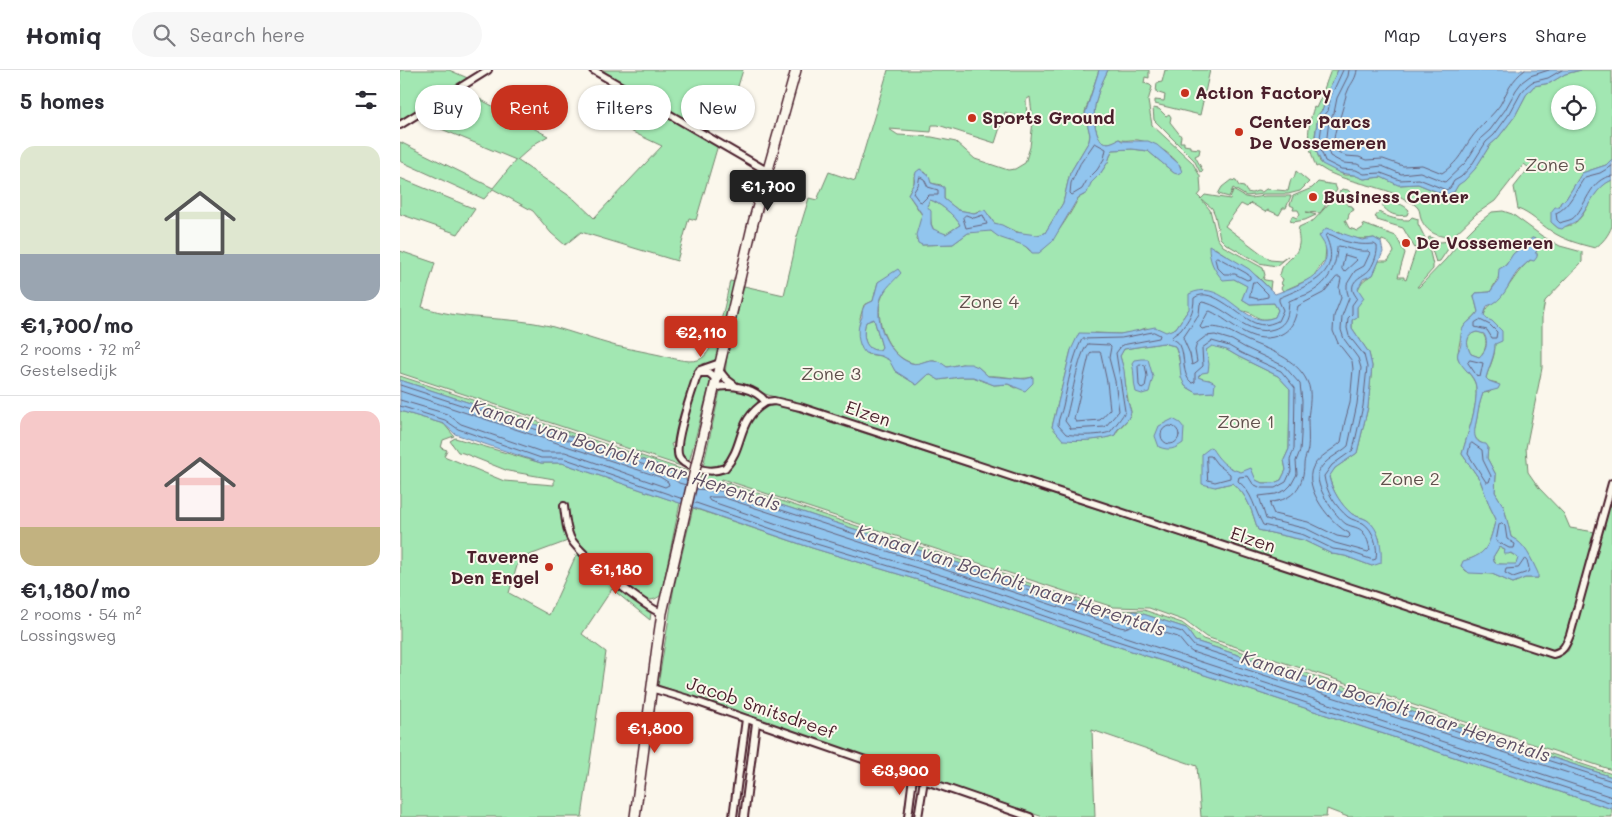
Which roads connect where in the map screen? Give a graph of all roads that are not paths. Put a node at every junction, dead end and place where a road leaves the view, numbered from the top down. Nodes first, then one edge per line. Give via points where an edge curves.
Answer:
1 (488, 70) edge
2 (593, 70) edge
3 (796, 70) edge
4 (400, 125) edge
5 (767, 171) junction
6 (719, 366) junction
7 (698, 373) junction
8 (715, 383) junction
9 (735, 386) junction
10 (766, 402) junction
11 (1612, 483) edge
12 (564, 506) dead end
13 (662, 613) junction
14 (651, 688) junction
15 (746, 719) junction
16 (756, 723) junction
17 (913, 777) junction
18 (924, 780) junction
19 (634, 817) edge
20 (733, 817) edge
21 (744, 817) edge
22 (908, 817) edge
23 (918, 817) edge
24 (1030, 817) edge

1 - 4 street
2 - 5 street
3 - 5 main road
5 - 6 main road
6 - 7 street
6 - 8 main road
6 - 9 street, Elzen via 726,379
7 - 8 street, Elzen via 709,374
7 - 10 street via 677,445 679,457 689,466 712,471 725,468 734,455 747,418
8 - 9 street, Elzen
8 - 13 main road, bridge
9 - 10 street, Elzen via 761,396
10 - 11 street, Elzen via 800,407 1553,654 1563,649 1570,636
12 - 13 street via 574,543 602,570 649,607
13 - 14 main road
14 - 15 street, Jacob Smitsdreef
14 - 19 main road
15 - 16 street, Jacob Smitsdreef
15 - 20 street
16 - 17 street, Jacob Smitsdreef
16 - 21 street
17 - 18 street, Jacob Smitsdreef
17 - 22 street
18 - 23 street
18 - 24 street, Jacob Smitsdreef

